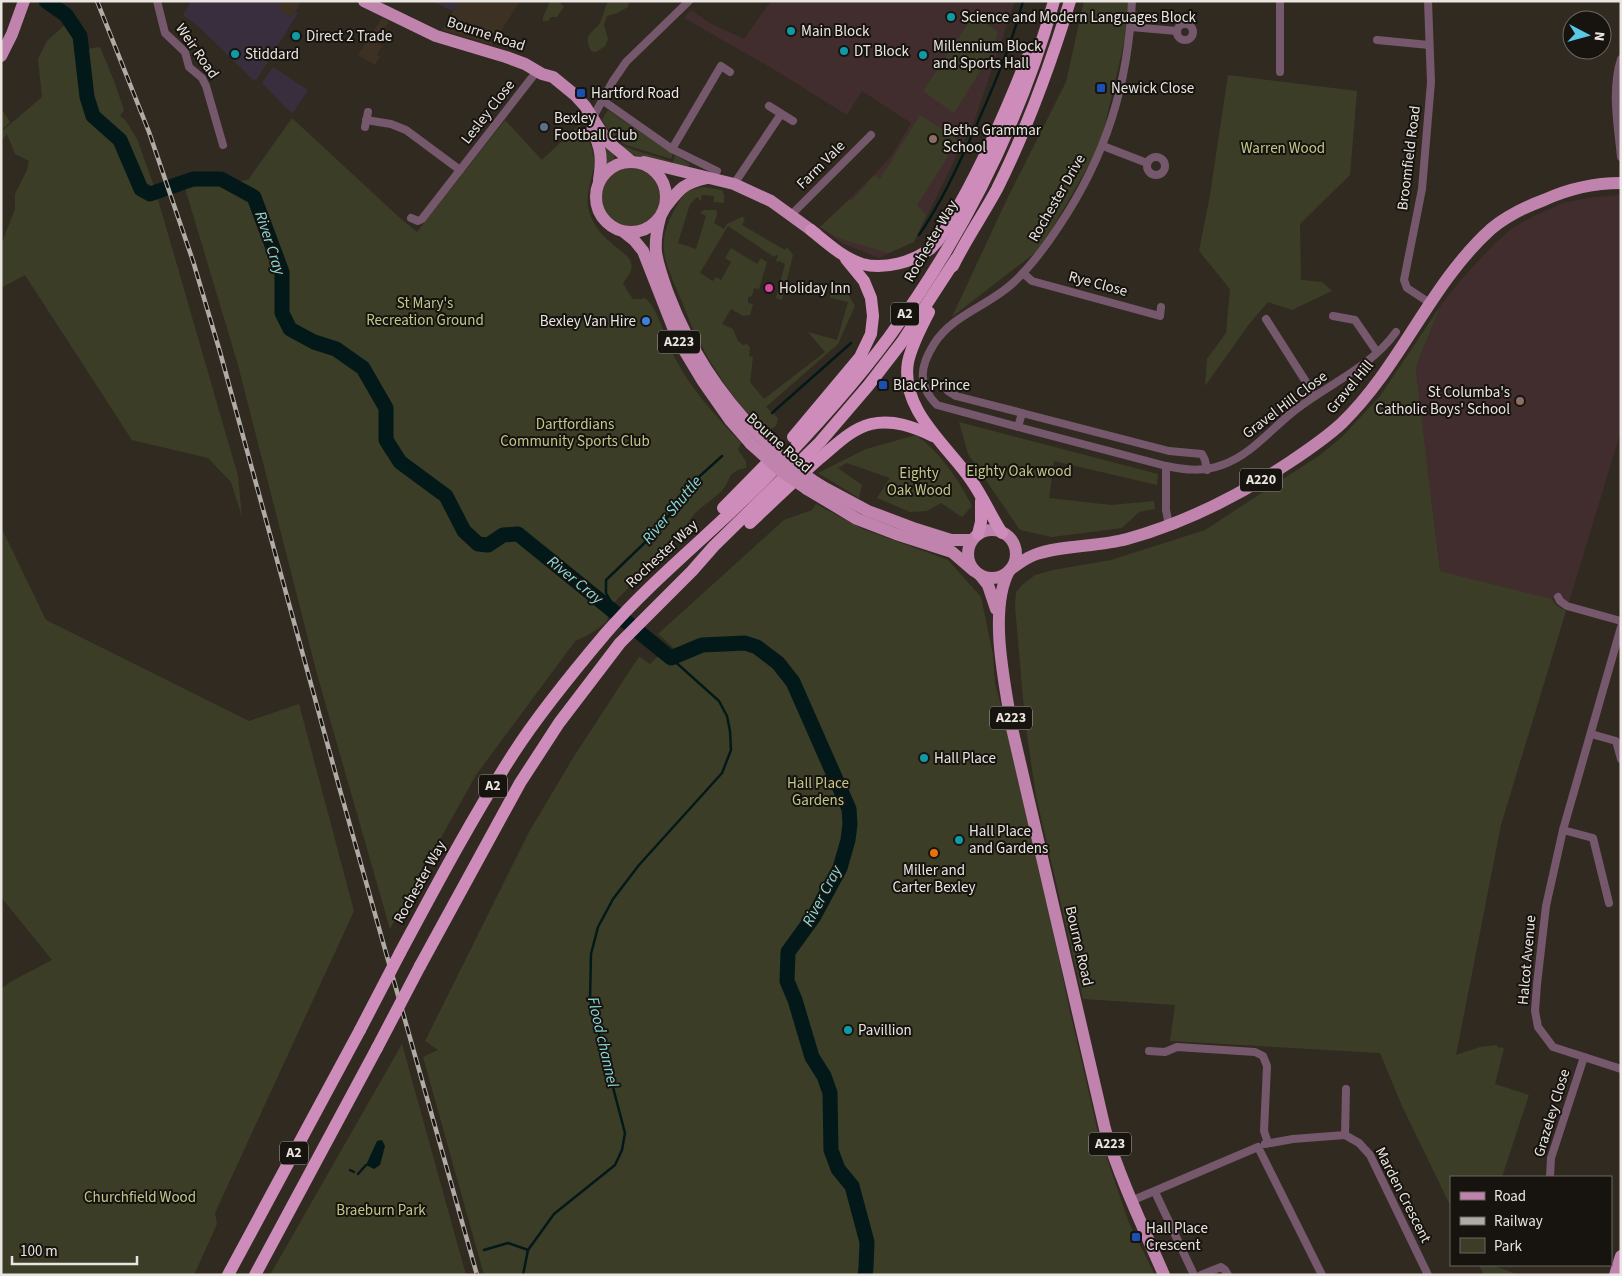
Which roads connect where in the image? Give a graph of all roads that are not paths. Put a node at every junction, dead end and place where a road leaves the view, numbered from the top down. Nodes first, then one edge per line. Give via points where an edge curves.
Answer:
1 (24, 1) edge
2 (157, 1) edge
3 (364, 1) edge
4 (690, 1) edge
5 (1046, 1) edge
6 (1054, 1) edge
7 (1070, 1) edge
8 (1132, 1) edge
9 (1280, 1) edge
10 (1428, 1) edge
11 (1130, 27) junction
12 (1177, 31) dead end
13 (1377, 40) dead end
14 (1429, 45) junction
15 (1, 56) edge
16 (1621, 59) edge
17 (730, 72) dead end
18 (1280, 72) dead end
19 (540, 73) junction
20 (602, 100) junction
21 (769, 106) dead end
22 (781, 114) junction
23 (593, 118) junction
24 (366, 119) dead end
25 (793, 122) dead end
26 (871, 135) dead end
27 (223, 145) dead end
28 (1103, 146) junction
29 (672, 149) junction
30 (1621, 156) edge
31 (633, 162) junction
32 (1147, 163) dead end
33 (460, 170) junction
34 (713, 174) junction
35 (599, 183) junction
36 (1621, 183) edge
37 (734, 184) junction
38 (662, 214) junction
39 (791, 215) junction
40 (411, 218) dead end
41 (811, 230) joint
42 (624, 232) junction
43 (839, 252) junction
44 (956, 259) junction
45 (1024, 273) junction
46 (1430, 303) junction
47 (1161, 307) dead end
48 (1333, 316) dead end
49 (1266, 318) dead end
50 (1396, 332) dead end
51 (1377, 352) junction
52 (948, 391) dead end
53 (1315, 396) junction
54 (947, 408) joint
55 (1022, 413) junction
56 (1018, 427) junction
57 (938, 438) junction
58 (754, 439) junction
59 (1166, 466) junction
60 (1206, 470) junction
61 (810, 485) junction
62 (981, 496) junction
63 (1169, 525) junction
64 (1002, 533) junction
65 (975, 537) junction
66 (1013, 544) junction
67 (1055, 550) junction
68 (669, 568) junction
69 (1010, 570) junction
70 (692, 571) junction
71 (978, 574) junction
72 (1558, 597) dead end
73 (998, 614) junction
74 (1621, 621) edge
75 (1621, 627) edge
76 (1591, 734) junction
77 (1621, 759) edge
78 (1563, 830) junction
79 (1609, 902) dead end
80 (1149, 1052) dead end
81 (1584, 1057) junction
82 (1621, 1070) edge
83 (1346, 1089) dead end
84 (1345, 1135) junction
85 (1268, 1143) junction
86 (1258, 1147) junction
87 (1550, 1176) edge
88 (1155, 1192) junction
89 (1131, 1201) junction
90 (1621, 1257) edge
91 (228, 1275) edge
92 (255, 1275) edge
93 (1164, 1275) edge
94 (1194, 1275) edge
95 (1201, 1275) edge
96 (1228, 1275) edge
97 (1322, 1275) edge
98 (1428, 1275) edge
99 (1615, 1275) edge

1 - 15 main road
2 - 27 street, Weir Road via 165,33 185,52 189,67 206,86
3 - 19 main road, Bourne Road via 436,36 506,57
4 - 20 street via 626,62
5 - 43 highway via 1007,108 942,236 920,256 900,263 862,264
6 - 68 highway, Rochester Way / A2 via 1027,82 981,186 916,298 849,388 766,478
7 - 44 highway, A2 via 1050,64 1016,149 996,191
8 - 11 street, Rochester Drive
9 - 18 street
10 - 14 street, Broomfield Road
11 - 12 street
11 - 28 street, Rochester Drive via 1126,62
13 - 14 street
14 - 46 street, Broomfield Road via 1431,82 1422,189 1404,280 1407,288
16 - 30 street via 1615,94
17 - 29 street via 721,66
19 - 23 main road, Bourne Road via 553,77
19 - 33 street, Lesley Close
19 - 35 main road, Bourne Road via 579,111 597,140 602,157
20 - 23 street
20 - 29 street
21 - 22 street
22 - 25 street
22 - 37 street
23 - 31 main road, Bourne Road via 608,141
24 - 33 street via 399,126
26 - 39 street, Farm Vale
28 - 32 street
28 - 45 street, Rochester Drive via 1071,207 1040,255
29 - 34 street
31 - 34 main road
31 - 35 main road via 611,168
31 - 38 main road via 645,166 660,178 665,197
33 - 40 street, Lesley Close via 422,219
34 - 37 main road
34 - 38 main road, A223 via 681,188
35 - 42 main road via 597,204 601,213 614,227
36 - 46 main road, Gravel Hill / A220 via 1564,191 1520,210 1492,229 1465,256
37 - 39 main road via 771,201
38 - 42 main road via 644,230
38 - 58 main road, Bourne Road / A223 via 656,254 674,307 712,380
39 - 41 main road
41 - 43 highway
42 - 58 main road, Bourne Road / A223 via 643,251 678,340 702,380 730,420
43 - 68 highway via 864,281 871,298 873,316 866,347 793,437 683,548
44 - 57 highway via 912,348 908,363 908,384 915,406
44 - 70 highway, Rochester Way / A2 via 902,342 868,386 820,442
45 - 47 street, Rye Close via 1032,281 1160,316
45 - 54 street, Rochester Drive via 1003,292 955,320 935,342 924,362 922,378 928,396 937,405
46 - 63 main road, Gravel Hill / A220 via 1386,370 1342,424 1280,469 1203,511
48 - 51 street via 1355,320
49 - 53 street
50 - 51 street, Gravel Hill Close
51 - 53 street, Gravel Hill Close
52 - 55 street via 956,396
53 - 60 street, Gravel Hill Close via 1238,457
54 - 56 street, Gravel Hill Close
55 - 56 street
55 - 60 street via 1168,451 1202,454
56 - 59 street, Gravel Hill Close
57 - 62 highway
57 - 70 highway via 898,423 881,422 860,428 795,480 722,548
58 - 61 main road, Bourne Road / A223, bridge via 781,471
59 - 60 street, Gravel Hill Close
59 - 63 street
61 - 65 main road, Bourne Road / A223 via 825,488 868,511 916,529 951,540
61 - 71 main road, Bourne Road / A223 via 857,519 952,552
62 - 64 highway
62 - 65 highway via 981,522
63 - 67 main road, Gravel Hill / A220 via 1114,542
64 - 65 main road via 990,530
64 - 66 main road
65 - 71 main road via 968,553 970,566
66 - 67 main road, Gravel Hill / A220
66 - 69 main road via 1016,556
67 - 69 main road, Gravel Hill / A220 via 1035,554
68 - 91 highway, Rochester Way / A2, bridge via 606,633 550,702 483,803
69 - 71 main road via 997,578 989,579
69 - 73 main road, Bourne Road / A223 via 1001,590
70 - 92 highway, Rochester Way / A2, bridge via 620,643 559,723 520,783
71 - 73 main road, Bourne Road / A223 via 988,585
72 - 74 street via 1567,606
73 - 89 main road, Bourne Road / A223 via 1012,728 1098,1105
75 - 76 street, Halcot Avenue
76 - 77 street via 1616,741
76 - 78 street, Halcot Avenue
78 - 79 street via 1593,838
78 - 81 street, Halcot Avenue via 1546,906 1536,1011 1538,1027 1553,1047
80 - 85 street via 1165,1052 1177,1047 1247,1051 1263,1056 1267,1066 1264,1131
81 - 82 street, Halcot Avenue
81 - 87 street, Grazeley Close via 1551,1158
83 - 84 street
84 - 85 street
84 - 98 street, Marden Crescent via 1370,1155
85 - 86 street
86 - 88 street
86 - 97 street
88 - 89 street
88 - 94 street
89 - 93 main road, Bourne Road / A223
90 - 99 main road
95 - 96 street via 1217,1267 1224,1268

